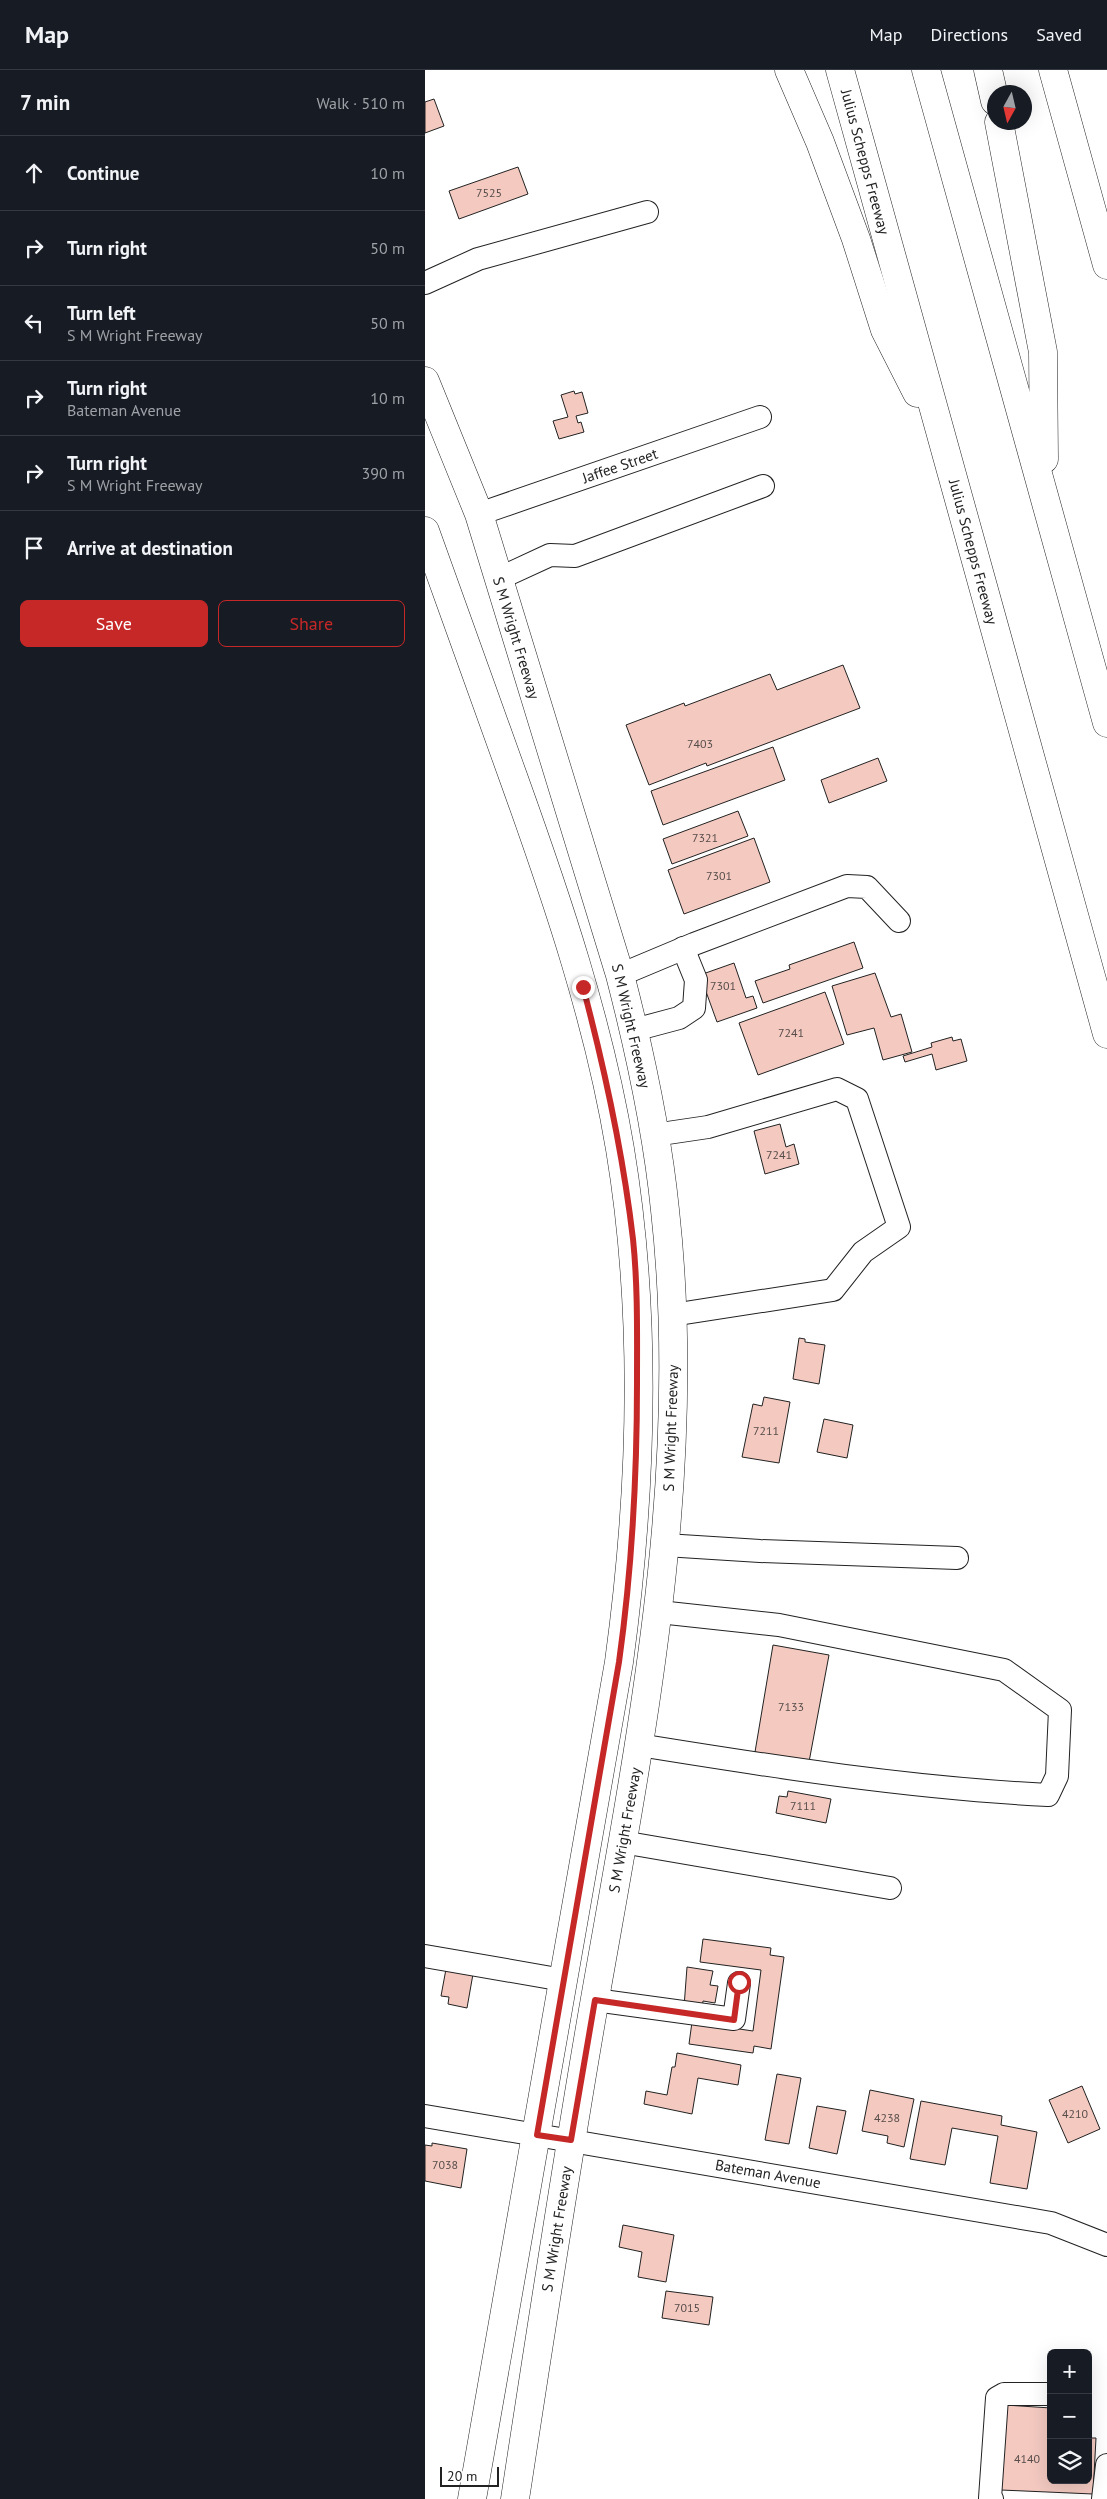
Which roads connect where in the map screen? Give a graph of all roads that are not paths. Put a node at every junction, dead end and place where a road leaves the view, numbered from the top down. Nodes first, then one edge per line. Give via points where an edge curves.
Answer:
1 (789, 70) edge
2 (840, 70) edge
3 (926, 70) edge
4 (988, 70) edge
5 (1053, 70) edge
6 (991, 85) edge
7 (1001, 130) edge
8 (647, 212) dead end
9 (1107, 265) edge
10 (425, 284) edge
11 (425, 381) edge
12 (760, 417) dead end
13 (944, 446) junction
14 (763, 486) dead end
15 (1045, 499) junction
16 (479, 514) junction
17 (425, 531) edge
18 (498, 578) junction
19 (1107, 723) edge
20 (899, 920) dead end
21 (683, 948) junction
22 (621, 975) junction
23 (634, 1030) junction
24 (1107, 1034) edge
25 (654, 1135) junction
26 (672, 1315) junction
27 (665, 1545) junction
28 (957, 1558) dead end
29 (659, 1612) junction
30 (639, 1745) junction
31 (622, 1842) junction
32 (890, 1888) dead end
33 (425, 1956) edge
34 (563, 1980) junction
35 (739, 1982) dead end
36 (595, 2000) junction
37 (425, 2116) edge
38 (537, 2135) junction
39 (571, 2140) junction
40 (1107, 2246) edge
41 (1047, 2394) edge
42 (1107, 2465) edge
43 (472, 2499) edge
44 (515, 2499) edge
45 (992, 2499) edge
46 (1103, 2499) edge

1 - 13 main road via 856,238 885,330
2 - 13 main road, Julius Schepps Freeway
3 - 15 main road
4 - 6 main road
5 - 9 main road
7 - 15 main road via 1043,352
8 - 10 street via 479,259
11 - 16 main road, S M Wright Freeway
12 - 16 street, Jaffee Street
13 - 24 main road, Julius Schepps Freeway
14 - 18 street via 575,556 550,555
15 - 19 main road
16 - 18 main road, S M Wright Freeway
17 - 34 main road via 549,877 583,987 615,1123 633,1241 637,1313 637,1470 629,1586 619,1662
18 - 22 main road, S M Wright Freeway
20 - 21 street via 867,887 847,886
21 - 22 street
21 - 23 street via 696,980 693,1008 679,1018
22 - 23 main road, S M Wright Freeway
23 - 25 main road, S M Wright Freeway
25 - 26 main road, S M Wright Freeway via 665,1211
25 - 26 street via 708,1127 837,1089 857,1099 899,1227 863,1252 833,1290
26 - 27 main road, S M Wright Freeway via 672,1443
27 - 28 street
27 - 29 main road, S M Wright Freeway
29 - 30 main road, S M Wright Freeway
29 - 30 street via 779,1625 1003,1670 1060,1710 1057,1776 1047,1795 961,1790
30 - 31 main road, S M Wright Freeway
31 - 32 street
31 - 36 main road, S M Wright Freeway
33 - 34 street
34 - 38 main road
35 - 36 street via 734,2020
36 - 39 main road, S M Wright Freeway
37 - 38 street, Bateman Avenue
38 - 39 street, Bateman Avenue
38 - 43 main road
39 - 40 street, Bateman Avenue via 1051,2223
39 - 44 main road, S M Wright Freeway
41 - 45 street via 1005,2394 997,2398
42 - 46 street

